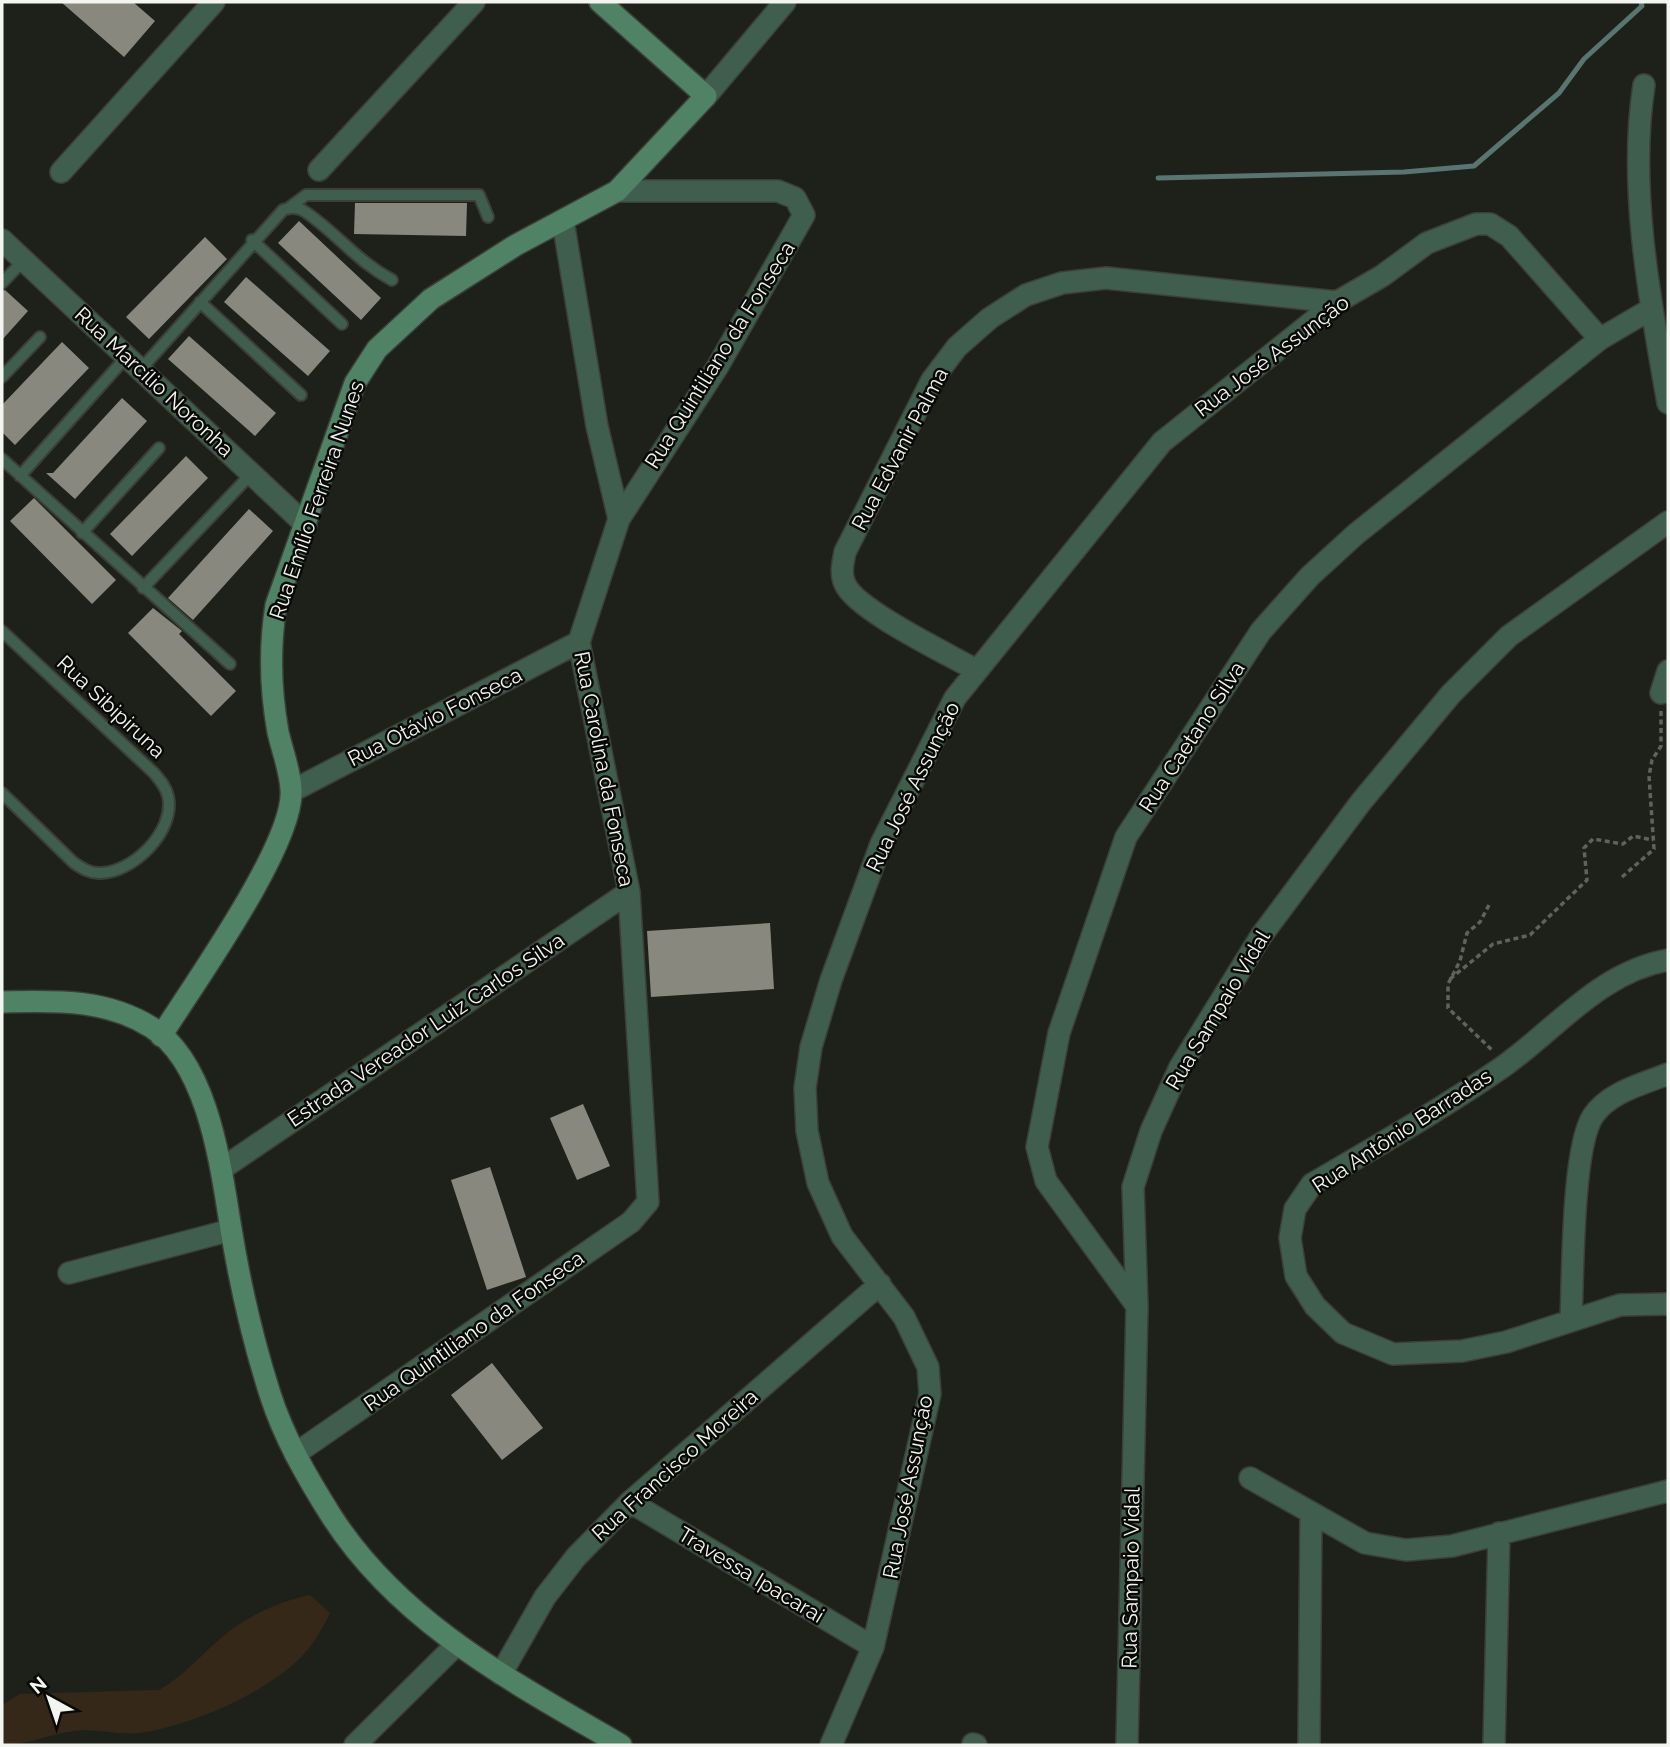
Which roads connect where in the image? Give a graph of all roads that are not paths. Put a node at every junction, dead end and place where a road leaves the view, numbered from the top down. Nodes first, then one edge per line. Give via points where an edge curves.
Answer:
1 (214, 2) edge
2 (474, 2) edge
3 (600, 2) edge
4 (785, 2) edge
5 (1644, 85) dead end
6 (706, 96) junction
7 (319, 170) dead end
8 (61, 172) dead end
9 (617, 191) junction
10 (290, 207) junction
11 (488, 217) dead end
12 (563, 221) junction
13 (2, 240) edge
14 (252, 240) junction
15 (24, 260) junction
16 (392, 280) dead end
17 (2, 283) edge
18 (200, 302) junction
19 (1337, 302) junction
20 (1651, 309) junction
21 (342, 324) dead end
22 (40, 337) dead end
23 (1600, 339) junction
24 (135, 362) junction
25 (2, 377) edge
26 (301, 394) dead end
27 (1668, 403) edge
28 (159, 448) dead end
29 (2, 459) edge
30 (251, 474) junction
31 (20, 476) junction
32 (618, 519) junction
33 (1668, 522) edge
34 (306, 525) junction
35 (82, 533) junction
36 (143, 588) junction
37 (2, 631) edge
38 (579, 642) junction
39 (229, 664) dead end
40 (976, 670) junction
41 (1668, 671) edge
42 (1661, 693) road end
43 (292, 791) junction
44 (2, 793) edge
45 (629, 892) junction
46 (1668, 960) edge
47 (2, 1002) edge
48 (161, 1035) junction
49 (1668, 1074) edge
50 (223, 1168) junction
51 (648, 1202) joint
52 (231, 1230) junction
53 (69, 1273) dead end
54 (880, 1284) junction
55 (1668, 1304) edge
56 (1137, 1306) junction
57 (1571, 1320) junction
58 (295, 1454) junction
59 (1250, 1478) dead end
60 (1668, 1491) edge
61 (630, 1502) junction
62 (1311, 1514) junction
63 (1499, 1533) junction
64 (455, 1646) junction
65 (873, 1647) junction
66 (500, 1674) junction
67 (355, 1745) edge
68 (621, 1745) edge
69 (831, 1745) edge
70 (1127, 1745) edge
71 (1309, 1745) edge
72 (1494, 1745) edge

1 - 8 street
2 - 7 street
3 - 6 street
4 - 6 street, Rua Emílio Ferreira Nunes
5 - 20 street via 1637,127 1637,175
6 - 9 street, Rua Emílio Ferreira Nunes
9 - 12 street, Rua Emílio Ferreira Nunes
9 - 32 street, Rua Quintiliano da Fonseca via 778,191 795,198 804,215 718,366
10 - 11 lane via 306,195 479,195
10 - 14 lane
10 - 16 lane via 304,212 363,263
12 - 32 street via 597,426
12 - 34 street, Rua Emílio Ferreira Nunes via 431,299 377,349 355,383
13 - 15 street, Rua Marcílio Noronha
14 - 18 lane
14 - 21 lane
15 - 17 lane
15 - 24 street, Rua Marcílio Noronha
18 - 24 lane
18 - 26 lane
19 - 23 street, Rua José Assunção via 1427,243 1475,224 1489,224 1509,236
19 - 40 street, Rua José Assunção via 1162,442
19 - 40 street, Rua Edvanir Palma via 1106,278 1026,295 957,347 932,380 845,552 841,574 855,598 872,611
20 - 23 street, Rua Caetano Silva
20 - 27 street
22 - 25 lane
23 - 56 street, Rua Caetano Silva via 1310,576 1261,631 1126,837 1059,1033 1037,1147 1046,1181
24 - 30 street, Rua Marcílio Noronha
24 - 31 lane
28 - 35 lane
29 - 31 lane
30 - 34 street, Rua Marcílio Noronha
30 - 36 lane
31 - 35 lane
32 - 38 street, Rua Carolina da Fonseca
33 - 56 street, Rua Sampaio Vidal via 1509,636 1451,694 1361,802 1261,936 1180,1067 1151,1131 1133,1187
34 - 43 street, Rua Emílio Ferreira Nunes via 276,606 270,642 271,682
35 - 36 lane
36 - 39 lane
37 - 44 lane, Rua Sibipiruna via 164,786 169,811 155,843 140,858 100,873 74,863
38 - 43 street, Rua Otávio Fonseca
38 - 45 street, Rua Carolina da Fonseca
40 - 54 street, Rua José Assunção via 955,698 881,844 811,1047 805,1088 807,1131 818,1183 842,1236
41 - 42 street
43 - 48 street, Rua Emílio Ferreira Nunes via 277,839 243,908
45 - 50 street, Estrada Vereador Luiz Carlos Silva
45 - 51 street, Rua Carolina da Fonseca
46 - 57 street, Rua Antônio Barradas via 1615,979 1431,1115 1312,1184 1295,1209 1290,1238 1296,1276 1315,1306 1343,1334 1393,1354 1462,1351
47 - 48 street via 93,1004 119,1012
48 - 50 street via 195,1084
49 - 57 street via 1618,1094 1594,1115 1585,1138 1577,1190
50 - 52 street
51 - 58 street, Rua Quintiliano da Fonseca via 631,1222
52 - 53 street
52 - 58 street via 270,1395
54 - 61 street, Rua Francisco Moreira
54 - 65 street, Rua José Assunção via 919,1344 928,1367 930,1394
55 - 57 street, Rua Antônio Barradas via 1620,1305
56 - 70 street, Rua Sampaio Vidal
58 - 64 street via 361,1556
59 - 62 street
60 - 63 street
61 - 65 street, Travessa Ipacarai
61 - 66 street, Rua Francisco Moreira via 553,1587
62 - 63 street via 1365,1543 1406,1550 1452,1546
62 - 71 street
63 - 72 street
64 - 66 street
64 - 67 street
65 - 69 street, Rua José Assunção
66 - 68 street

